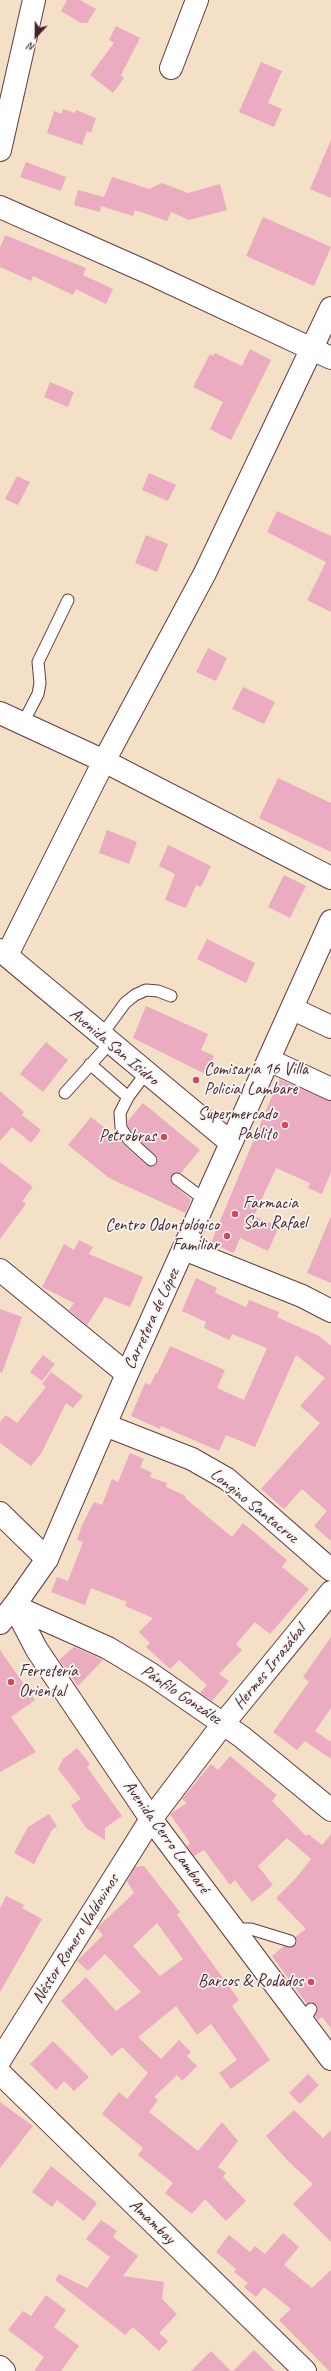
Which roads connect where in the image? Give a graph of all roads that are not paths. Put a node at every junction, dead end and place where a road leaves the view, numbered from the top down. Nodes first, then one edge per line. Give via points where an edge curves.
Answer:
1 (34, 0) edge
2 (197, 0) edge
3 (172, 68) dead end
4 (0, 150) edge
5 (0, 207) edge
6 (331, 308) edge
7 (310, 349) junction
8 (331, 358) edge
9 (68, 600) dead end
10 (0, 713) edge
11 (23, 723) junction
12 (104, 761) junction
13 (331, 878) edge
14 (331, 921) edge
15 (2, 956) edge
16 (171, 996) dead end
17 (293, 1009) junction
18 (331, 1027) edge
19 (105, 1039) junction
20 (269, 1060) junction
21 (90, 1064) junction
22 (146, 1073) junction
23 (331, 1089) edge
24 (64, 1093) dead end
25 (128, 1097) junction
26 (230, 1142) junction
27 (151, 1160) dead end
28 (176, 1179) dead end
29 (205, 1200) junction
30 (184, 1249) junction
31 (0, 1270) edge
32 (331, 1310) edge
33 (127, 1374) junction
34 (104, 1424) junction
35 (0, 1513) edge
36 (47, 1559) junction
37 (331, 1570) edge
38 (331, 1592) edge
39 (7, 1615) edge
40 (223, 1724) junction
41 (331, 1810) edge
42 (151, 1819) junction
43 (233, 1929) junction
44 (290, 1941) dead end
45 (331, 2059) edge
46 (0, 2060) edge
47 (0, 2073) edge
48 (0, 2368) edge
49 (4, 2371) edge
50 (305, 2371) edge

1 - 4 street
2 - 3 street
5 - 7 street via 149,273
6 - 7 street
7 - 8 street
7 - 12 street via 205,573
9 - 11 lane via 38,662 38,694
10 - 11 street
11 - 12 street
12 - 13 street
12 - 15 street
14 - 17 street, Carretera de López
15 - 19 street, Avenida San Isidro
16 - 19 lane via 146,990 135,995 125,1003
17 - 18 street
17 - 20 street, Carretera de López
19 - 21 lane
19 - 22 street, Avenida San Isidro
20 - 23 street
20 - 26 street, Carretera de López
21 - 24 lane
21 - 25 lane
22 - 25 lane
22 - 26 street, Avenida San Isidro
25 - 27 lane via 120,1113 120,1128
26 - 29 street, Carretera de López
28 - 29 lane
29 - 30 street, Carretera de López
30 - 32 street
30 - 33 street, Carretera de López
31 - 33 street
33 - 34 street, Carretera de López
34 - 36 street, Carretera de López
34 - 37 street, Longino Santacruz via 192,1459 227,1479
35 - 36 street
36 - 39 street, Carretera de López
38 - 40 street, Hermes Irrazábal
39 - 40 street, Pánfilo González via 121,1655
39 - 42 street, Avenida Cerro Lambaré via 37,1650
40 - 41 street, Pánfilo González
40 - 42 street, Hermes Irrazábal
42 - 43 street, Avenida Cerro Lambaré
42 - 46 street, Néstor Romero Valdovinos
43 - 44 lane via 251,1929
43 - 45 street, Avenida Cerro Lambaré via 307,2016
47 - 50 street, Amambay
48 - 49 street

